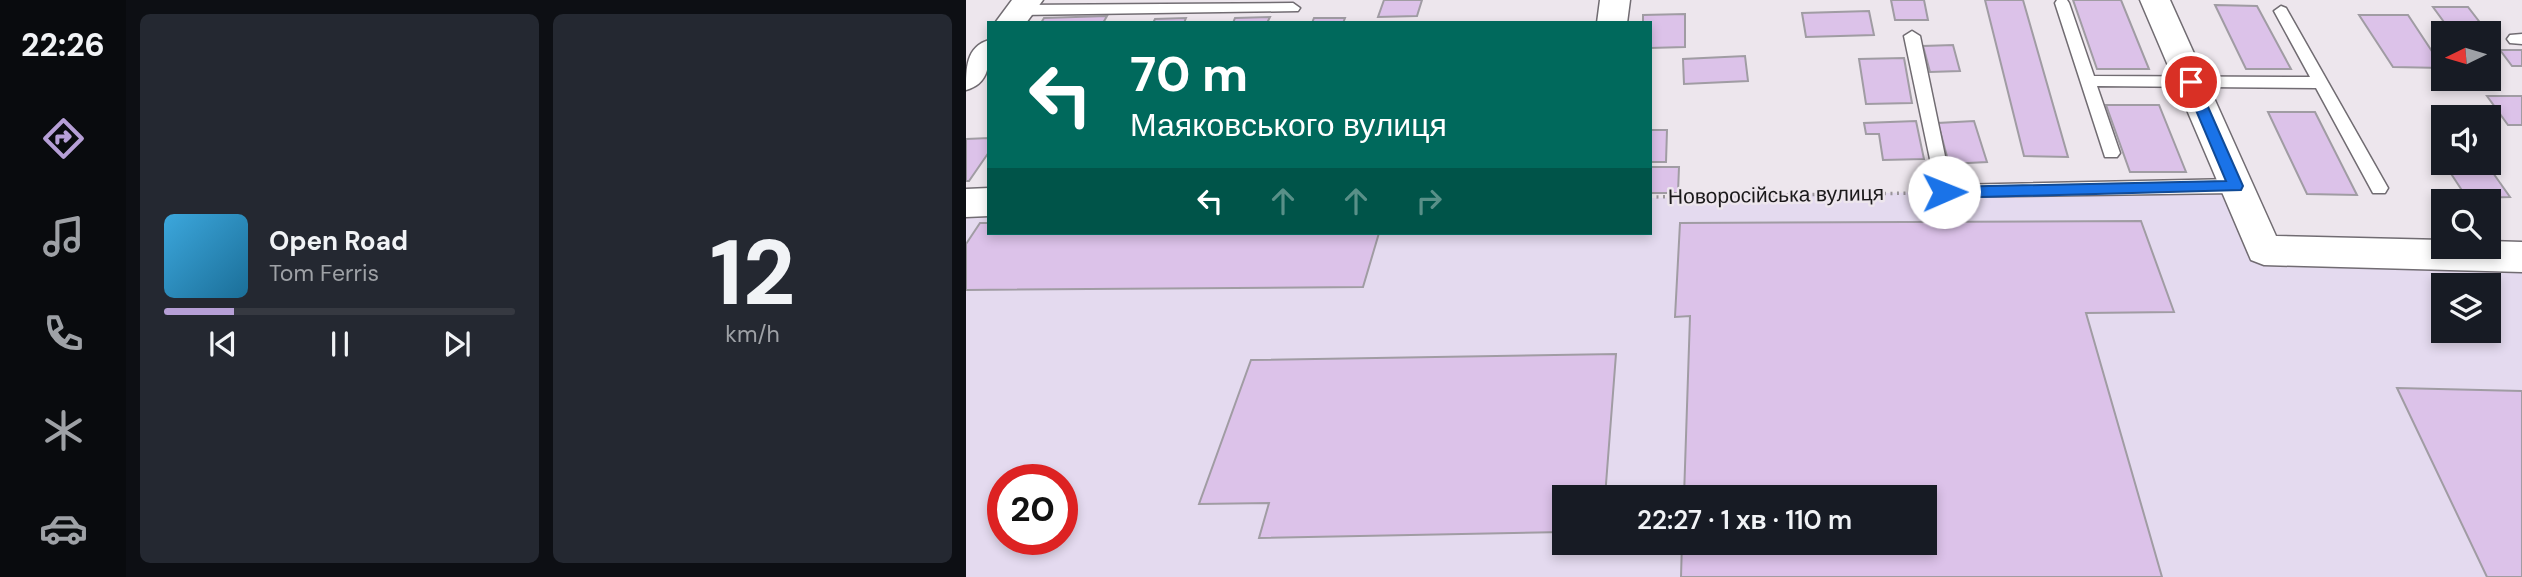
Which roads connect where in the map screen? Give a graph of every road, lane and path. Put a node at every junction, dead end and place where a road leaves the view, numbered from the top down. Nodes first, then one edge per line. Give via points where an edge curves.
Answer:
1 (1615, 0) edge
2 (2155, 0) edge
3 (2062, 3) dead end
4 (1293, 8) dead end
5 (1019, 11) edge
6 (2281, 11) dead end
7 (1612, 21) edge
8 (1912, 36) dead end
9 (987, 53) edge
10 (966, 79) edge
11 (2087, 81) junction
12 (2191, 82) junction
13 (2321, 83) junction
14 (2111, 153) dead end
15 (2236, 186) junction
16 (2379, 188) dead end
17 (1944, 192) junction
18 (1652, 197) edge
19 (987, 202) edge
20 (966, 203) edge
21 (2522, 257) edge

1 - 7 street
2 - 12 street
3 - 11 lane
4 - 5 lane
6 - 13 lane
8 - 17 lane
9 - 10 street
11 - 12 lane
11 - 14 lane
12 - 13 lane
12 - 15 street
13 - 16 lane
15 - 17 lane
15 - 21 street via 2264,250
17 - 18 path, Новоросійська вулиця
19 - 20 street

